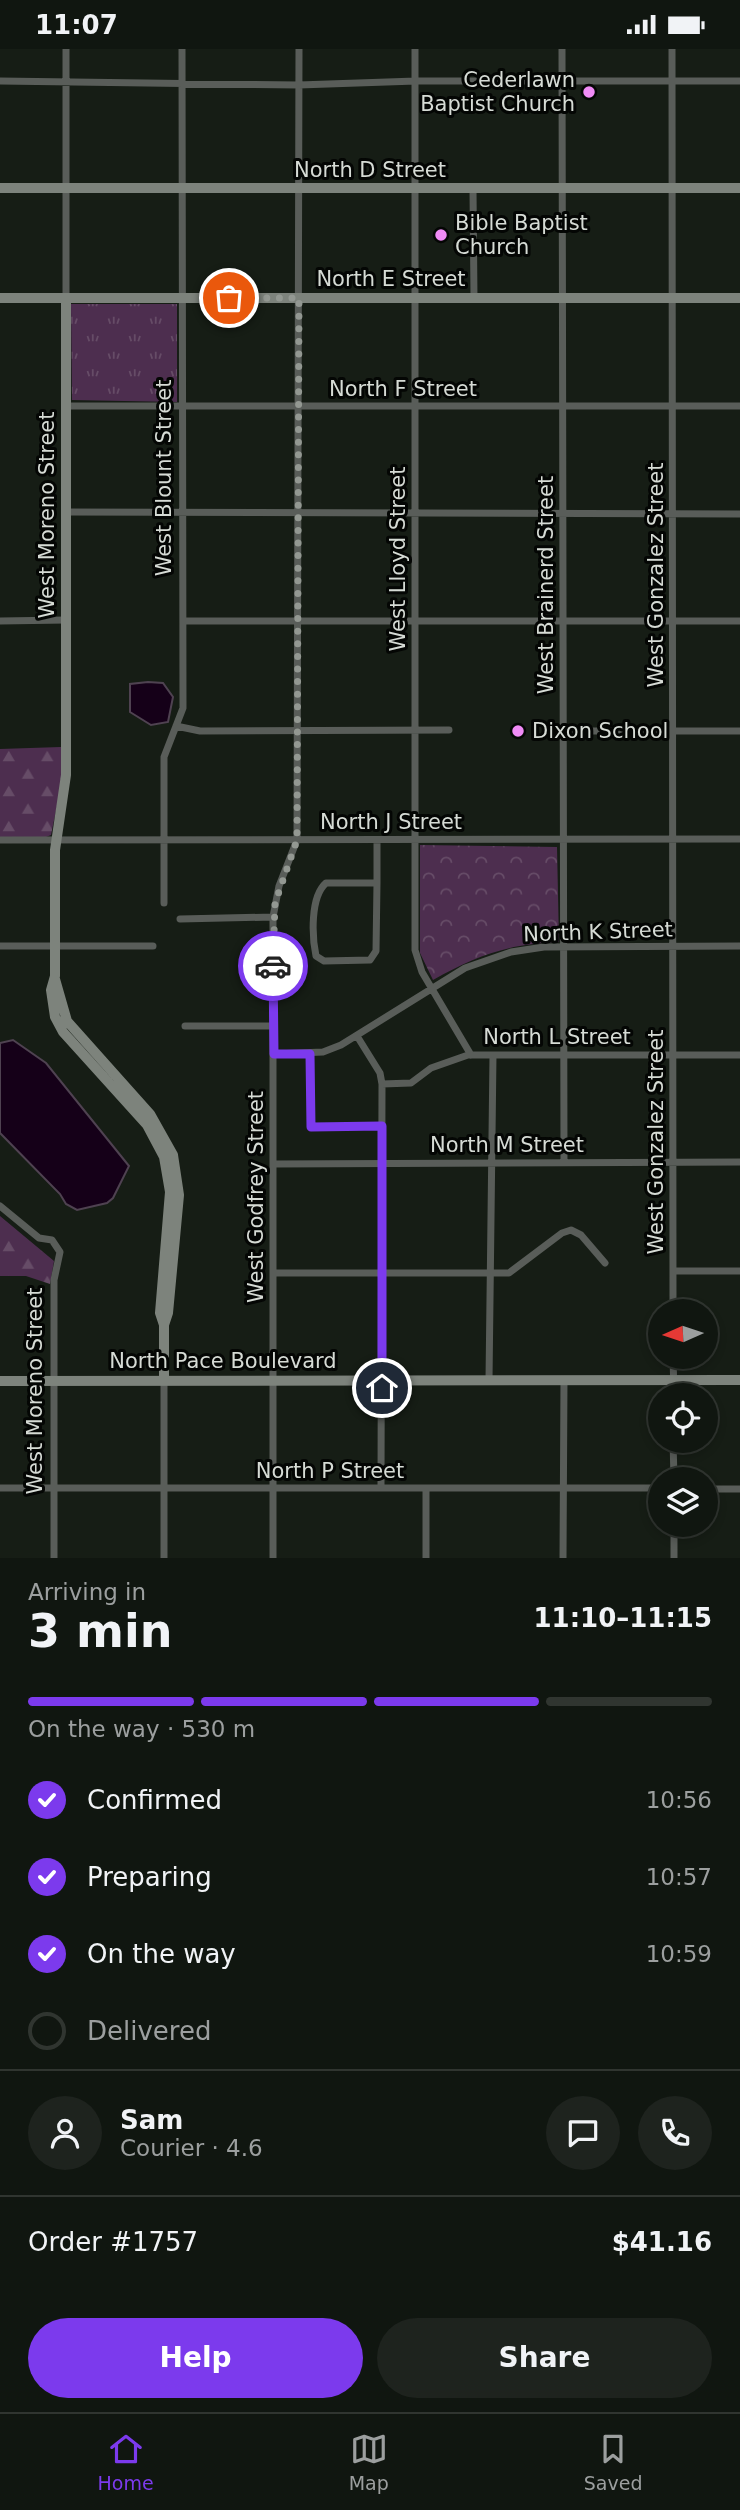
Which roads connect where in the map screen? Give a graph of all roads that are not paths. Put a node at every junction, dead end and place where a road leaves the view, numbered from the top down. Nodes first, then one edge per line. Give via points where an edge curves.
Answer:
1 (66, 49) edge
2 (182, 49) edge
3 (299, 49) edge
4 (415, 49) edge
5 (562, 49) edge
6 (672, 49) edge
7 (0, 81) edge
8 (66, 81) junction
9 (416, 81) junction
10 (563, 81) junction
11 (673, 81) junction
12 (740, 81) edge
13 (182, 83) junction
14 (299, 85) junction
15 (0, 188) edge
16 (66, 188) junction
17 (182, 188) junction
18 (673, 188) junction
19 (740, 188) edge
20 (416, 189) junction
21 (473, 189) junction
22 (563, 189) junction
23 (299, 190) junction
24 (564, 297) junction
25 (673, 297) junction
26 (0, 298) edge
27 (66, 298) junction
28 (182, 298) junction
29 (299, 298) junction
30 (416, 298) junction
31 (474, 298) junction
32 (740, 299) edge
33 (66, 406) junction
34 (183, 406) junction
35 (299, 406) junction
36 (416, 406) junction
37 (563, 406) junction
38 (673, 406) junction
39 (740, 406) edge
40 (66, 512) junction
41 (183, 514) junction
42 (299, 514) junction
43 (416, 514) junction
44 (563, 514) junction
45 (673, 514) junction
46 (740, 514) edge
47 (66, 620) junction
48 (0, 621) edge
49 (183, 621) junction
50 (299, 621) junction
51 (416, 621) junction
52 (564, 621) junction
53 (673, 621) junction
54 (740, 621) edge
55 (176, 726) junction
56 (449, 730) dead end
57 (298, 731) junction
58 (416, 731) junction
59 (563, 731) junction
60 (674, 731) junction
61 (740, 731) edge
62 (563, 839) junction
63 (674, 839) junction
64 (740, 839) edge
65 (0, 840) edge
66 (56, 840) junction
67 (163, 840) junction
68 (297, 840) junction
69 (377, 840) junction
70 (414, 840) junction
71 (377, 883) junction
72 (163, 903) dead end
73 (273, 917) junction
74 (180, 919) dead end
75 (55, 945) junction
76 (0, 946) edge
77 (153, 946) dead end
78 (674, 946) junction
79 (740, 946) edge
80 (563, 947) junction
81 (432, 988) junction
82 (185, 1025) dead end
83 (274, 1026) junction
84 (357, 1036) junction
85 (274, 1054) junction
86 (310, 1054) junction
87 (564, 1054) junction
88 (674, 1054) junction
89 (471, 1055) junction
90 (493, 1055) junction
91 (740, 1055) edge
92 (382, 1084) junction
93 (382, 1126) junction
94 (674, 1162) junction
95 (740, 1162) edge
96 (491, 1163) junction
97 (564, 1163) junction
98 (274, 1164) junction
99 (382, 1164) junction
100 (0, 1206) edge
101 (605, 1263) dead end
102 (673, 1271) junction
103 (740, 1271) edge
104 (273, 1273) junction
105 (382, 1273) junction
106 (490, 1273) junction
107 (673, 1299) edge
108 (673, 1369) edge
109 (489, 1380) junction
110 (564, 1380) junction
111 (673, 1380) junction
112 (740, 1380) edge
113 (0, 1381) edge
114 (54, 1381) junction
115 (164, 1381) junction
116 (272, 1381) junction
117 (381, 1381) junction
118 (673, 1383) edge
119 (164, 1487) junction
120 (0, 1488) edge
121 (272, 1488) junction
122 (381, 1488) junction
123 (426, 1488) junction
124 (648, 1488) edge
125 (54, 1489) junction
126 (563, 1489) junction
127 (718, 1489) edge
128 (740, 1489) edge
129 (674, 1537) edge
130 (54, 1558) edge
131 (164, 1558) edge
132 (273, 1558) edge
133 (426, 1558) edge
134 (563, 1558) edge
135 (674, 1558) edge

1 - 8 street, West Moreno Street
2 - 13 street, West Blount Street
3 - 14 street
4 - 9 street, West Lloyd Street
5 - 10 street, West Brainerd Street
6 - 11 street, West Gonzalez Street
7 - 8 street
8 - 13 street
8 - 16 street, West Moreno Street
9 - 10 street
9 - 14 street
9 - 20 street, West Lloyd Street
10 - 11 street
10 - 22 street, West Brainerd Street
11 - 12 street
11 - 18 street, West Gonzalez Street
13 - 14 street
13 - 17 street, West Blount Street
14 - 23 street
15 - 16 street, North D Street
16 - 17 street, North D Street
16 - 27 street, West Moreno Street
17 - 23 street, North D Street
17 - 28 street, West Blount Street
18 - 19 street, North D Street
18 - 22 street, North D Street
18 - 25 street, West Gonzalez Street
20 - 21 street, North D Street
20 - 23 street, North D Street
20 - 30 street, West Lloyd Street
21 - 22 street, North D Street
21 - 31 street
22 - 24 street, West Brainerd Street
23 - 29 street
24 - 25 street, North E Street
24 - 31 street, North E Street
24 - 37 street, West Brainerd Street
25 - 32 street, North E Street
25 - 38 street, West Gonzalez Street
26 - 27 street, North E Street
27 - 28 street, North E Street
27 - 33 street, West Moreno Street
28 - 29 street, North E Street
28 - 34 street, West Blount Street
29 - 30 street, North E Street
29 - 35 street
30 - 31 street, North E Street
30 - 36 street, West Lloyd Street
33 - 34 street, North F Street
33 - 40 street, West Moreno Street
34 - 35 street, North F Street
34 - 41 street, West Blount Street
35 - 36 street, North F Street
35 - 42 street
36 - 37 street, North F Street
36 - 43 street, West Lloyd Street
37 - 38 street, North F Street
37 - 44 street, West Brainerd Street
38 - 39 street, North F Street
38 - 45 street, West Gonzalez Street
40 - 41 street
40 - 47 street, West Moreno Street
41 - 42 street
41 - 49 street, West Blount Street
42 - 43 street
42 - 50 street
43 - 44 street
43 - 51 street, West Lloyd Street
44 - 45 street
44 - 52 street, West Brainerd Street
45 - 46 street
45 - 53 street, West Gonzalez Street
47 - 48 street
47 - 66 street, West Moreno Street via 66,775
49 - 50 street
49 - 55 street, West Blount Street via 183,708
50 - 51 street
50 - 57 street
51 - 52 street
51 - 58 street, West Lloyd Street
52 - 53 street
52 - 59 street, West Brainerd Street
53 - 54 street
53 - 60 street, West Gonzalez Street
55 - 57 street via 200,731
55 - 67 street, West Blount Street via 164,757
56 - 58 street
57 - 58 street
57 - 68 street
58 - 70 street, West Lloyd Street
59 - 60 street
59 - 62 street, West Brainerd Street
60 - 61 street
60 - 63 street, West Gonzalez Street
62 - 63 street, North J Street
62 - 70 street, North J Street
62 - 80 street, West Brainerd Street
63 - 64 street, North J Street
63 - 78 street, West Gonzalez Street
65 - 66 street, North J Street
66 - 67 street, North J Street
66 - 75 street, West Moreno Street
67 - 68 street, North J Street
67 - 72 street, West Blount Street
68 - 69 street, North J Street
68 - 73 street, West Godfrey Street
69 - 70 street, North J Street
69 - 71 street
70 - 81 street, West Lloyd Street via 415,950
71 - 71 street via 374,958 318,959 314,909 322,887 326,883
73 - 74 street
73 - 83 street, West Godfrey Street
75 - 76 street
75 - 77 street
75 - 115 street, West Moreno Street via 51,999 58,1025 97,1073 151,1123 164,1157 172,1226 160,1313
78 - 79 street, North K Street
78 - 80 street, North K Street
78 - 88 street, West Gonzalez Street
80 - 81 street, North K Street via 495,957
80 - 87 street, West Brainerd Street
81 - 84 street, North K Street
81 - 89 street, West Lloyd Street
82 - 83 street
83 - 85 street, West Godfrey Street
84 - 86 street, North K Street
84 - 92 street
85 - 86 street, North K Street
85 - 98 street, West Godfrey Street
86 - 93 street via 311,1127
87 - 88 street, North L Street
87 - 90 street, North L Street
87 - 97 street, West Brainerd Street
88 - 91 street, North L Street
88 - 94 street, West Gonzalez Street
89 - 90 street, North L Street
89 - 92 street, North L Street via 431,1068 411,1083
90 - 96 street
92 - 93 street
93 - 99 street
94 - 95 street, North M Street
94 - 97 street, North M Street
94 - 102 street, West Gonzalez Street
96 - 97 street, North M Street
96 - 99 street, North M Street
96 - 106 street
98 - 99 street, North M Street
98 - 104 street, West Godfrey Street
99 - 105 street
100 - 114 street, West Moreno Street via 39,1238 52,1240 60,1252 54,1280
101 - 106 street via 581,1235 567,1231 515,1271
102 - 103 street
102 - 107 street, West Gonzalez Street
104 - 105 street
104 - 116 street, West Godfrey Street
105 - 106 street
105 - 117 street
106 - 109 street
108 - 111 street
109 - 110 street, North Pace Boulevard
109 - 117 street, North Pace Boulevard
110 - 111 street, North Pace Boulevard
110 - 126 street
111 - 112 street, North Pace Boulevard
111 - 118 street
113 - 114 street, North Pace Boulevard
114 - 115 street, North Pace Boulevard
114 - 125 street, West Moreno Street
115 - 116 street, North Pace Boulevard
115 - 119 street
116 - 117 street, North Pace Boulevard
116 - 121 street, West Godfrey Street
117 - 122 street
119 - 121 street, North P Street
119 - 125 street, North P Street
119 - 131 street
120 - 125 street, North P Street
121 - 122 street, North P Street
121 - 132 street, West Godfrey Street
122 - 123 street, North P Street
123 - 126 street, North P Street
123 - 133 street
124 - 126 street, North P Street
125 - 130 street, West Moreno Street
126 - 134 street
127 - 128 street
129 - 135 street

